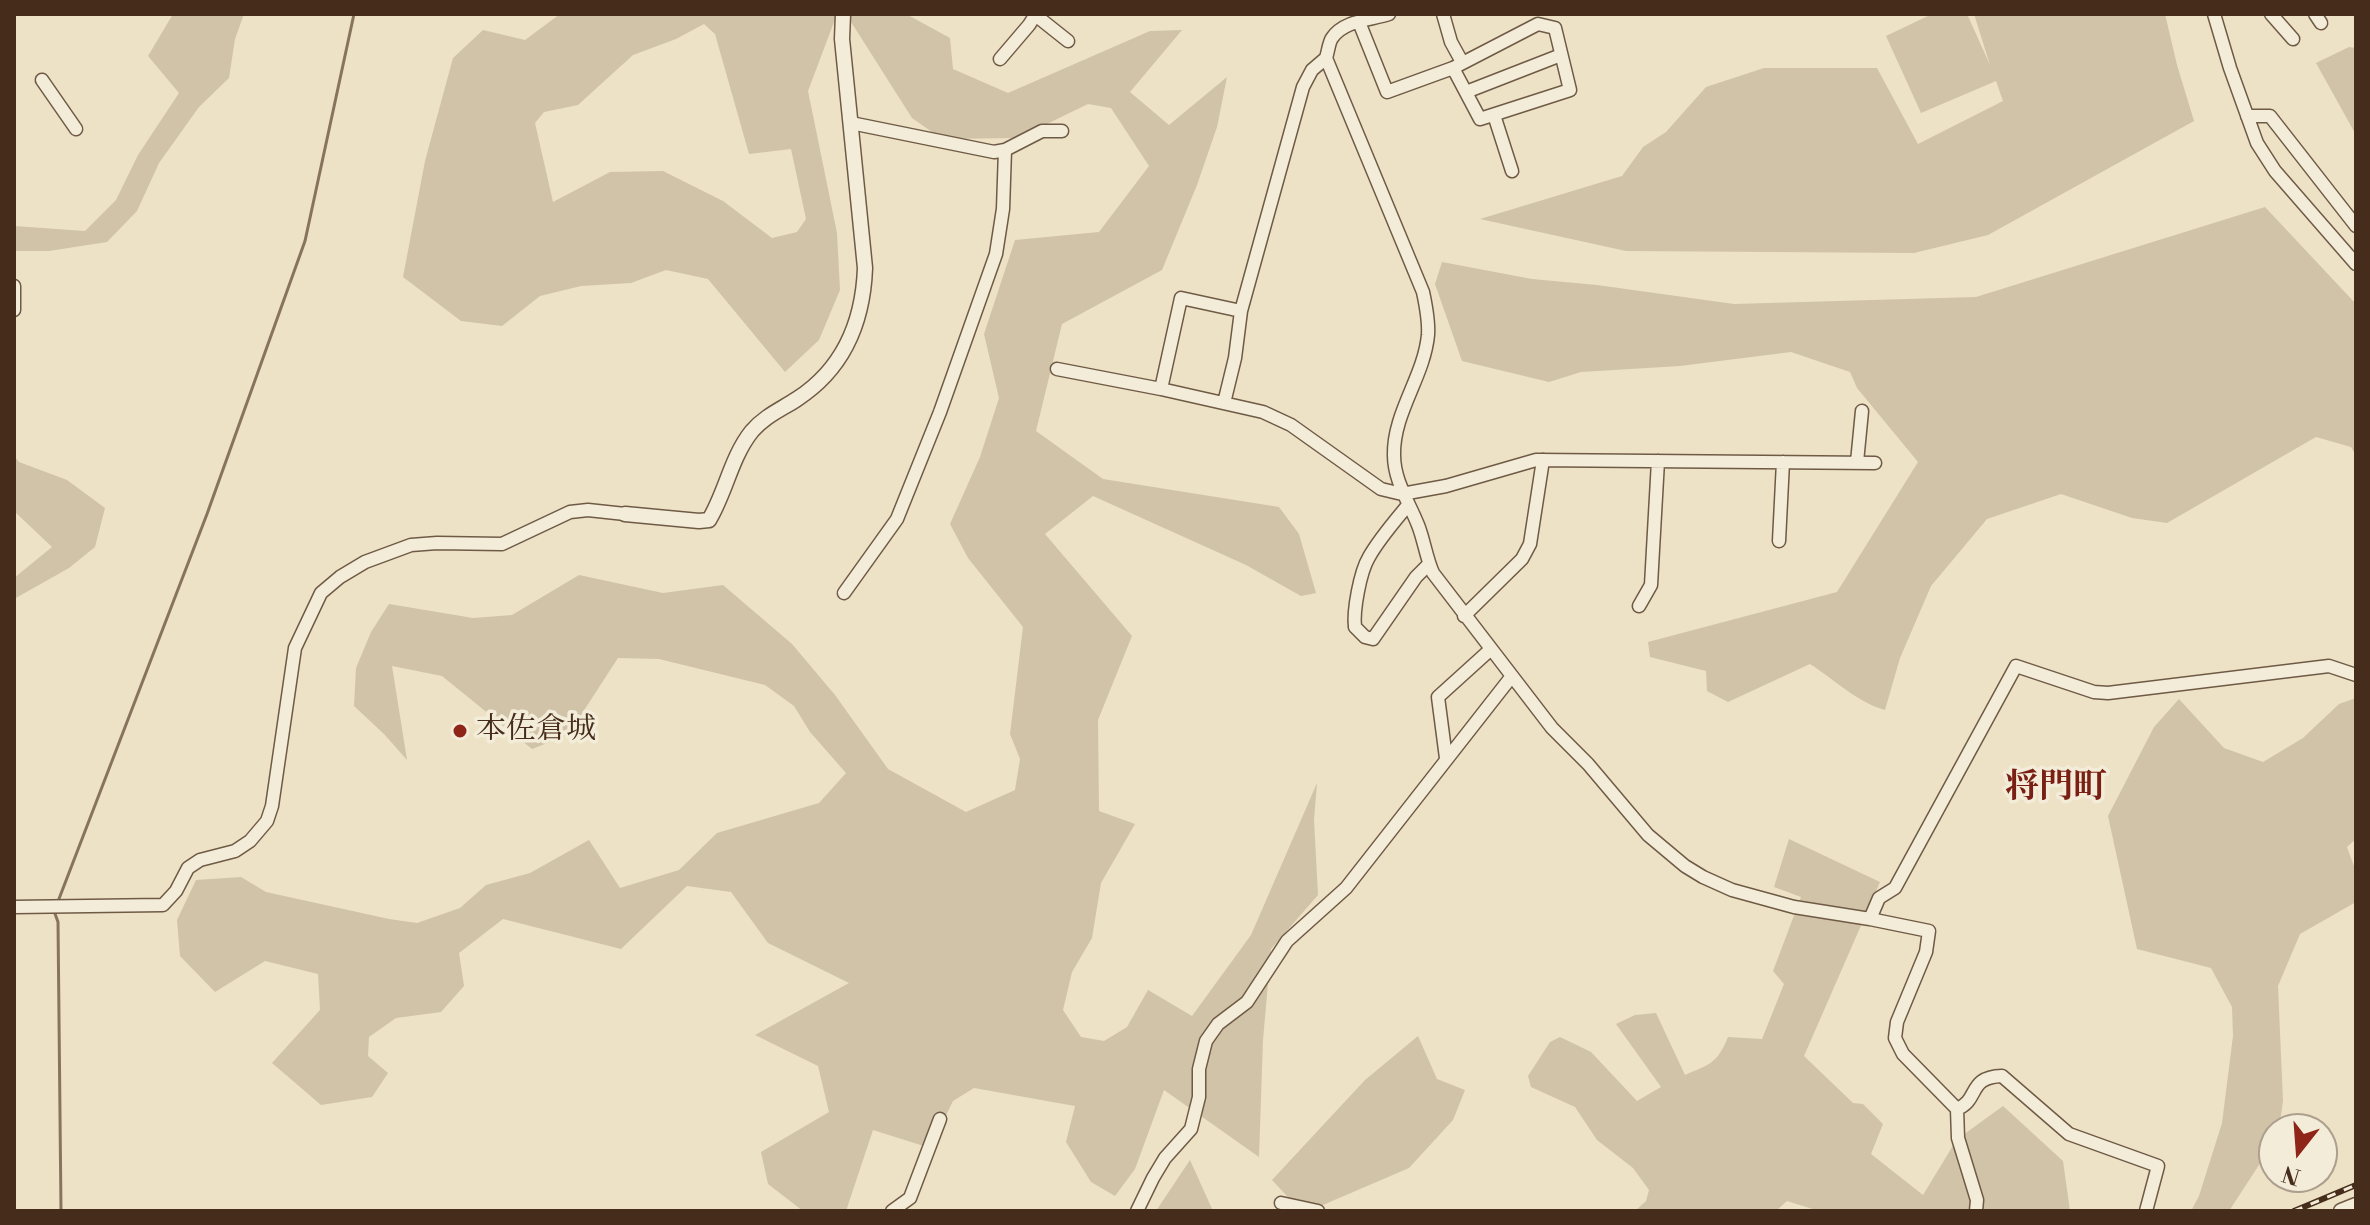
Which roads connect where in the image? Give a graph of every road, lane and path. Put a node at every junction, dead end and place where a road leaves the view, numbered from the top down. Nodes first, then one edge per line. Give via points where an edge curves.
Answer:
1 (843, 14) edge
2 (1035, 14) edge
3 (1389, 14) edge
4 (1443, 14) edge
5 (2214, 14) edge
6 (2271, 14) edge
7 (1537, 19) edge
8 (1353, 20) edge
9 (2293, 39) dead end
10 (1068, 41) dead end
11 (1561, 55) junction
12 (1326, 58) junction
13 (1000, 59) dead end
14 (1457, 65) junction
15 (42, 80) dead end
16 (1466, 92) junction
17 (1494, 115) junction
18 (2247, 116) junction
19 (851, 123) junction
20 (76, 129) dead end
21 (1062, 131) dead end
22 (1005, 150) junction
23 (1512, 171) dead end
24 (2356, 226) edge
25 (2356, 264) edge
26 (14, 286) edge
27 (14, 310) edge
28 (1241, 311) junction
29 (1057, 369) dead end
30 (1161, 389) junction
31 (1224, 403) junction
32 (1862, 411) dead end
33 (1543, 460) junction
34 (1658, 461) junction
35 (1783, 462) junction
36 (1857, 462) junction
37 (1875, 463) dead end
38 (1405, 500) junction
39 (625, 514) joint
40 (1779, 541) dead end
41 (1429, 564) junction
42 (844, 593) dead end
43 (1639, 606) dead end
44 (1464, 616) junction
45 (1491, 649) junction
46 (2356, 675) edge
47 (1512, 676) junction
48 (1446, 758) junction
49 (14, 907) edge
50 (1870, 919) junction
51 (1957, 1109) junction
52 (940, 1119) dead end
53 (1281, 1203) dead end
54 (2356, 1205) edge
55 (892, 1211) edge
56 (1137, 1211) edge
57 (1318, 1211) edge
58 (1976, 1211) edge
59 (2146, 1211) edge
60 (2341, 1211) edge

1 - 19 street
2 - 10 street
2 - 13 street
3 - 8 street
4 - 14 street
5 - 18 street
6 - 9 street
7 - 11 street via 1555,28
7 - 14 street
8 - 12 street via 1332,38
8 - 14 street via 1387,92
11 - 16 street
11 - 17 street via 1570,90
12 - 28 street via 1303,87
12 - 38 street via 1423,292 1428,317 1428,337 1397,429 1394,455
14 - 16 street
15 - 20 street
16 - 17 street via 1480,119
17 - 23 street
18 - 24 street via 2270,116
18 - 25 street via 2275,171
19 - 22 street
19 - 39 street via 865,268 859,318 845,347 810,388 753,431 709,520
21 - 22 street via 1042,131
22 - 42 street via 996,254 940,412 897,519
26 - 27 street
28 - 30 street via 1181,298
28 - 31 street
29 - 30 street
30 - 31 street
31 - 38 street via 1291,425 1381,489
32 - 36 street
33 - 34 street
33 - 38 street
33 - 44 street via 1530,544 1522,559
34 - 35 street
34 - 43 street via 1651,585
35 - 36 street
35 - 40 street
36 - 37 street
38 - 41 street via 1420,528
38 - 41 street via 1366,563 1355,627 1373,639
39 - 49 street via 570,512 502,544 411,545 340,577 321,593 295,648 272,806 250,841 188,868 163,905
41 - 44 street
44 - 45 street
45 - 47 street
45 - 48 street via 1438,697
46 - 50 street via 2329,666 2108,693 2016,666 1895,888 1879,898
47 - 48 street
47 - 50 street via 1648,835 1685,866 1732,890
48 - 56 street via 1346,888 1287,941 1247,1002 1218,1024 1206,1041 1191,1129 1165,1158
50 - 51 street via 1929,931 1895,1038 1903,1054
51 - 58 street via 1958,1138
51 - 59 street via 1980,1081 2002,1076 2069,1134 2158,1166
52 - 55 street via 910,1198
53 - 57 street
54 - 60 street

